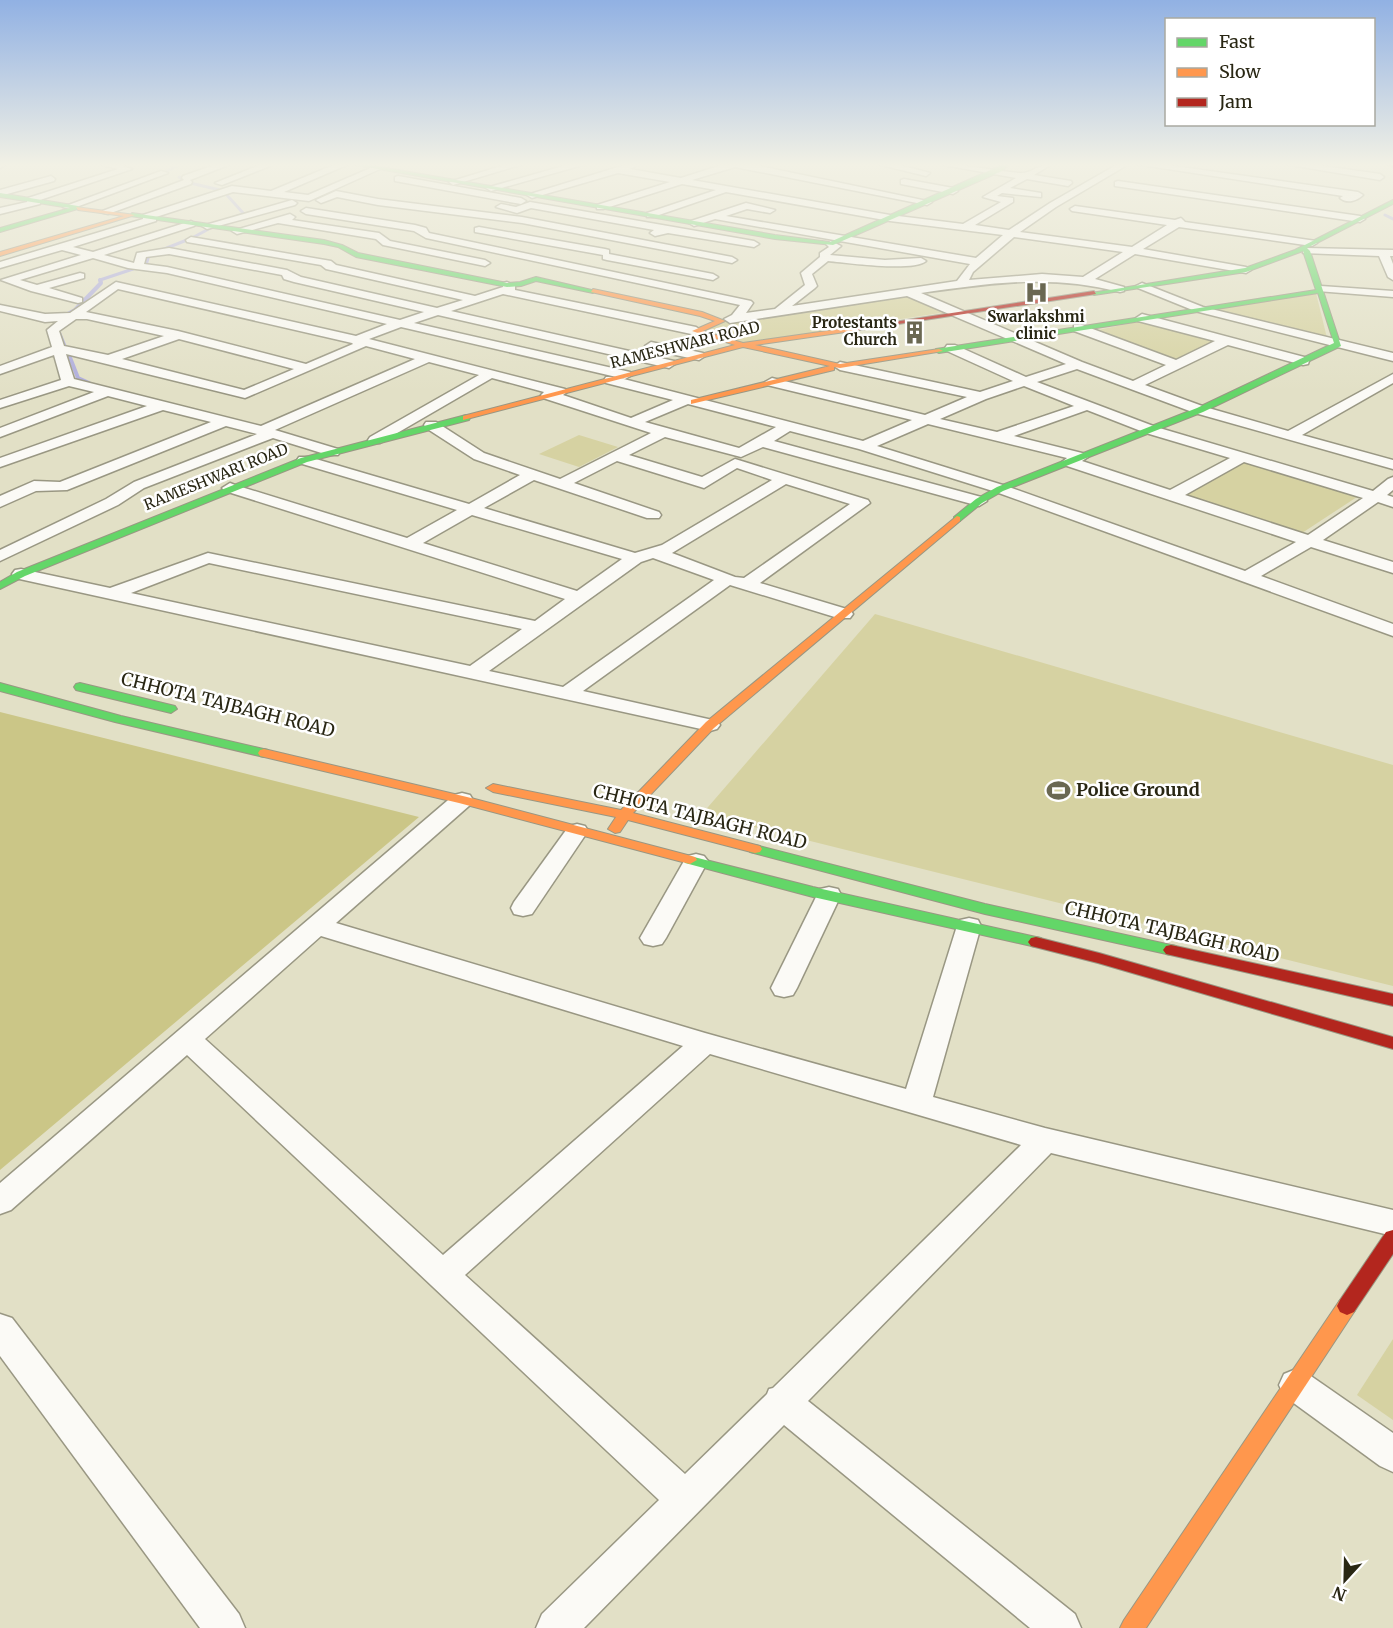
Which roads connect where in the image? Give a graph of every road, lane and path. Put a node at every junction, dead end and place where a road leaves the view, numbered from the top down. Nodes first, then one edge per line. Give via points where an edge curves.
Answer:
1 (55, 240) edge
2 (81, 240) edge
3 (140, 240) edge
4 (191, 240) dead end
5 (308, 240) edge
6 (384, 240) edge
7 (450, 240) edge
8 (530, 240) edge
9 (636, 240) joint
10 (729, 240) edge
11 (812, 240) edge
12 (828, 240) edge
13 (842, 240) edge
14 (901, 240) edge
15 (1004, 240) edge
16 (1058, 240) edge
17 (1141, 240) edge
18 (1270, 240) edge
19 (1315, 240) edge
20 (1148, 241) junction
21 (838, 242) junction
22 (754, 244) dead end
23 (1170, 245) dead end
24 (891, 246) junction
25 (62, 247) junction
26 (1308, 247) junction
27 (1132, 251) junction
28 (1388, 253) edge
29 (0, 254) edge
30 (601, 254) junction
31 (93, 255) junction
32 (826, 258) junction
33 (1092, 258) dead end
34 (732, 260) dead end
35 (921, 261) junction
36 (978, 262) junction
37 (1115, 262) junction
38 (1246, 264) junction
39 (0, 265) edge
40 (571, 265) junction
41 (501, 266) dead end
42 (1136, 266) dead end
43 (138, 267) junction
44 (1079, 268) dead end
45 (524, 271) dead end
46 (1100, 271) junction
47 (1169, 271) dead end
48 (969, 273) junction
49 (80, 276) dead end
50 (541, 277) junction
51 (714, 277) dead end
52 (1201, 277) junction
53 (1393, 277) edge
54 (1086, 280) junction
55 (5, 281) edge
56 (961, 284) junction
57 (1142, 286) junction
58 (505, 288) junction
59 (35, 289) junction
60 (1120, 289) junction
61 (1321, 290) junction
62 (908, 292) junction
63 (1393, 294) edge
64 (78, 300) dead end
65 (476, 300) junction
66 (461, 304) junction
67 (0, 308) edge
68 (1199, 309) junction
69 (440, 311) junction
70 (777, 312) junction
71 (238, 313) junction
72 (958, 313) junction
73 (77, 315) junction
74 (736, 318) junction
75 (1142, 318) junction
76 (218, 320) dead end
77 (722, 321) junction
78 (400, 323) junction
79 (198, 327) dead end
80 (1078, 328) junction
81 (574, 329) dead end
82 (696, 332) junction
83 (178, 335) junction
84 (1019, 338) junction
85 (357, 340) junction
86 (1228, 340) junction
87 (642, 344) dead end
88 (1338, 344) junction
89 (743, 345) junction
90 (951, 348) junction
91 (59, 350) junction
92 (699, 356) junction
93 (1393, 357) edge
94 (428, 358) junction
95 (109, 359) junction
96 (1304, 361) junction
97 (669, 364) junction
98 (1077, 365) junction
99 (1178, 365) junction
100 (840, 366) junction
101 (307, 368) junction
102 (0, 370) edge
103 (490, 374) junction
104 (618, 378) junction
105 (1393, 378) edge
106 (68, 382) junction
107 (772, 382) junction
108 (1025, 382) junction
109 (1133, 386) junction
110 (107, 392) junction
111 (245, 394) junction
112 (554, 394) junction
113 (981, 396) junction
114 (690, 401) junction
115 (0, 404) edge
116 (163, 405) junction
117 (1089, 405) junction
118 (213, 407) dead end
119 (1200, 410) junction
120 (925, 419) junction
121 (226, 421) junction
122 (632, 423) junction
123 (431, 425) junction
124 (787, 427) junction
125 (269, 430) junction
126 (1151, 430) junction
127 (663, 432) junction
128 (0, 433) edge
129 (1289, 436) junction
130 (998, 437) junction
131 (375, 440) junction
132 (759, 441) junction
133 (864, 446) junction
134 (333, 452) junction
135 (616, 456) junction
136 (1243, 457) junction
137 (304, 460) junction
138 (1075, 460) junction
139 (0, 463) edge
140 (1393, 465) edge
141 (532, 475) junction
142 (784, 479) junction
143 (1393, 482) edge
144 (561, 484) junction
145 (230, 488) junction
146 (1001, 489) junction
147 (1171, 496) junction
148 (1377, 497) junction
149 (979, 501) junction
150 (0, 502) edge
151 (1393, 502) edge
152 (469, 509) junction
153 (653, 514) dead end
154 (1310, 541) junction
155 (409, 544) junction
156 (655, 553) junction
157 (0, 556) edge
158 (635, 558) junction
159 (1393, 568) edge
160 (0, 569) edge
161 (21, 574) junction
162 (1247, 577) junction
163 (727, 579) junction
164 (746, 585) junction
165 (0, 586) edge
166 (111, 594) junction
167 (579, 598) junction
168 (844, 614) junction
169 (538, 627) junction
170 (1393, 630) edge
171 (473, 673) junction
172 (69, 684) dead end
173 (0, 687) edge
174 (567, 693) junction
175 (183, 712) dead end
176 (710, 724) junction
177 (481, 786) dead end
178 (462, 800) junction
179 (624, 815) junction
180 (577, 831) junction
181 (608, 839) junction
182 (696, 861) junction
183 (829, 895) junction
184 (523, 908) dead end
185 (317, 926) junction
186 (969, 926) junction
187 (653, 938) dead end
188 (784, 988) dead end
189 (1393, 999) edge
190 (186, 1038) junction
191 (705, 1043) junction
192 (1393, 1043) edge
193 (917, 1102) junction
194 (1045, 1140) junction
195 (0, 1201) edge
196 (1393, 1223) edge
197 (1393, 1238) edge
198 (444, 1274) junction
199 (0, 1329) edge
200 (1296, 1385) junction
201 (782, 1401) junction
202 (1393, 1454) edge
203 (685, 1499) junction
204 (225, 1628) edge
205 (556, 1628) edge
206 (1061, 1628) edge
207 (1132, 1628) edge

1 - 29 street
2 - 25 street
3 - 31 street
4 - 65 street via 331,264 326,266
5 - 58 street
6 - 41 street
7 - 40 street
8 - 30 street
9 - 30 street
9 - 34 street
10 - 22 street
11 - 21 street
12 - 21 street
13 - 21 street
14 - 24 street
15 - 36 street
16 - 27 street
17 - 20 street
18 - 26 street
19 - 26 street, RAMESHWARI ROAD
20 - 23 street
20 - 27 street
21 - 24 street
21 - 32 street via 824,255
21 - 35 street
24 - 36 street
25 - 31 street
25 - 39 street
26 - 28 street
26 - 38 street, RAMESHWARI ROAD via 1269,262
26 - 61 street
27 - 37 street
27 - 38 street
28 - 53 street
30 - 40 street
30 - 51 street
31 - 43 street
31 - 55 street
32 - 35 street via 885,263
32 - 70 street via 806,273 811,286
33 - 37 street
35 - 48 street
36 - 48 street
37 - 42 street
37 - 46 street
38 - 52 street, RAMESHWARI ROAD
40 - 50 street
40 - 74 street via 747,303
43 - 69 street via 141,255 156,252 287,273 298,280
43 - 78 street via 167,270
44 - 46 street
45 - 50 street
46 - 54 street
47 - 52 street
48 - 56 street
49 - 59 street
50 - 58 street
50 - 77 street
52 - 57 street, RAMESHWARI ROAD
54 - 56 street via 1042,277
54 - 60 street
55 - 59 street
56 - 62 street
57 - 60 street, RAMESHWARI ROAD
57 - 68 street
58 - 65 street
58 - 82 street
59 - 64 street
60 - 72 street, RAMESHWARI ROAD
61 - 63 street
61 - 68 street
61 - 88 street
62 - 70 street
62 - 72 street
65 - 66 street
66 - 69 street
66 - 81 street
67 - 73 street via 45,318
68 - 75 street
68 - 88 street
69 - 78 street
69 - 97 street
70 - 74 street
71 - 73 street via 116,285
71 - 76 street
71 - 85 street
72 - 84 street
72 - 89 street, RAMESHWARI ROAD
73 - 83 street
73 - 91 street via 57,328
74 - 77 street
75 - 80 street
75 - 86 street
77 - 82 street
78 - 85 street
78 - 104 street
79 - 83 street
80 - 84 street
80 - 99 street
82 - 89 street
83 - 95 street
83 - 101 street
84 - 90 street
84 - 98 street
85 - 94 street
85 - 101 street via 360,346
86 - 96 street
86 - 99 street
87 - 92 street
88 - 93 street
88 - 96 street
89 - 92 street, RAMESHWARI ROAD
89 - 100 street
90 - 100 street
90 - 108 street
91 - 95 street
91 - 102 street
91 - 106 street
92 - 97 street, RAMESHWARI ROAD
94 - 103 street
94 - 125 street
95 - 111 street
96 - 119 street
97 - 104 street, RAMESHWARI ROAD
98 - 108 street
98 - 109 street
99 - 109 street
100 - 107 street
100 - 113 street
101 - 111 street
103 - 112 street
103 - 131 street
104 - 112 street, RAMESHWARI ROAD
104 - 114 street
105 - 129 street
106 - 110 street
106 - 115 street
107 - 114 street
107 - 120 street
108 - 113 street
108 - 117 street
109 - 119 street
110 - 116 street
110 - 128 street
111 - 118 street
112 - 122 street
112 - 123 street, RAMESHWARI ROAD
113 - 120 street
114 - 122 street
114 - 124 street
116 - 121 street
116 - 139 street
117 - 126 street
117 - 130 street
119 - 126 street
119 - 129 street
120 - 130 street
120 - 133 street
121 - 125 street
121 - 150 street via 62,488 34,486
122 - 127 street
123 - 131 street, RAMESHWARI ROAD
123 - 141 street via 479,456
124 - 132 street
124 - 133 street
125 - 134 street
125 - 157 street via 139,485
126 - 136 street
126 - 138 street
127 - 132 street via 741,453
127 - 135 street
129 - 140 street
130 - 138 street
131 - 134 street, RAMESHWARI ROAD
132 - 149 street
133 - 146 street
134 - 137 street, RAMESHWARI ROAD
135 - 142 street via 704,483 735,463
135 - 144 street
136 - 147 street
136 - 148 street
137 - 145 street, RAMESHWARI ROAD
137 - 152 street
138 - 146 street
138 - 147 street
141 - 144 street
141 - 152 street
142 - 156 street
142 - 164 street via 862,503
143 - 148 street
144 - 153 street
145 - 155 street
145 - 161 street, RAMESHWARI ROAD
146 - 149 street
146 - 162 street
147 - 154 street
148 - 151 street
148 - 154 street
149 - 168 street
152 - 155 street
152 - 158 street
154 - 159 street
154 - 162 street
155 - 167 street
156 - 158 street
156 - 163 street
158 - 167 street
160 - 161 street
161 - 165 street, RAMESHWARI ROAD
161 - 166 street
162 - 170 street
163 - 164 street
163 - 174 street
164 - 168 street
166 - 169 street via 208,558
166 - 171 street
167 - 169 street
168 - 176 street
169 - 171 street
171 - 174 street
172 - 175 street, CHHOTA TAJBAGH ROAD
173 - 178 street
174 - 176 street
176 - 179 street
177 - 179 street, CHHOTA TAJBAGH ROAD
178 - 180 street
178 - 185 street
179 - 181 street
179 - 189 street, CHHOTA TAJBAGH ROAD via 985,909
180 - 181 street
180 - 184 street
181 - 182 street
182 - 183 street
182 - 187 street
183 - 186 street
183 - 188 street
185 - 190 street
185 - 191 street
186 - 192 street via 1099,958
186 - 193 street
190 - 195 street
190 - 198 street
191 - 193 street
191 - 198 street
193 - 194 street
194 - 196 street
194 - 201 street
197 - 200 street
198 - 203 street
199 - 204 street
200 - 202 street
200 - 207 street
201 - 203 street
201 - 206 street
203 - 205 street

